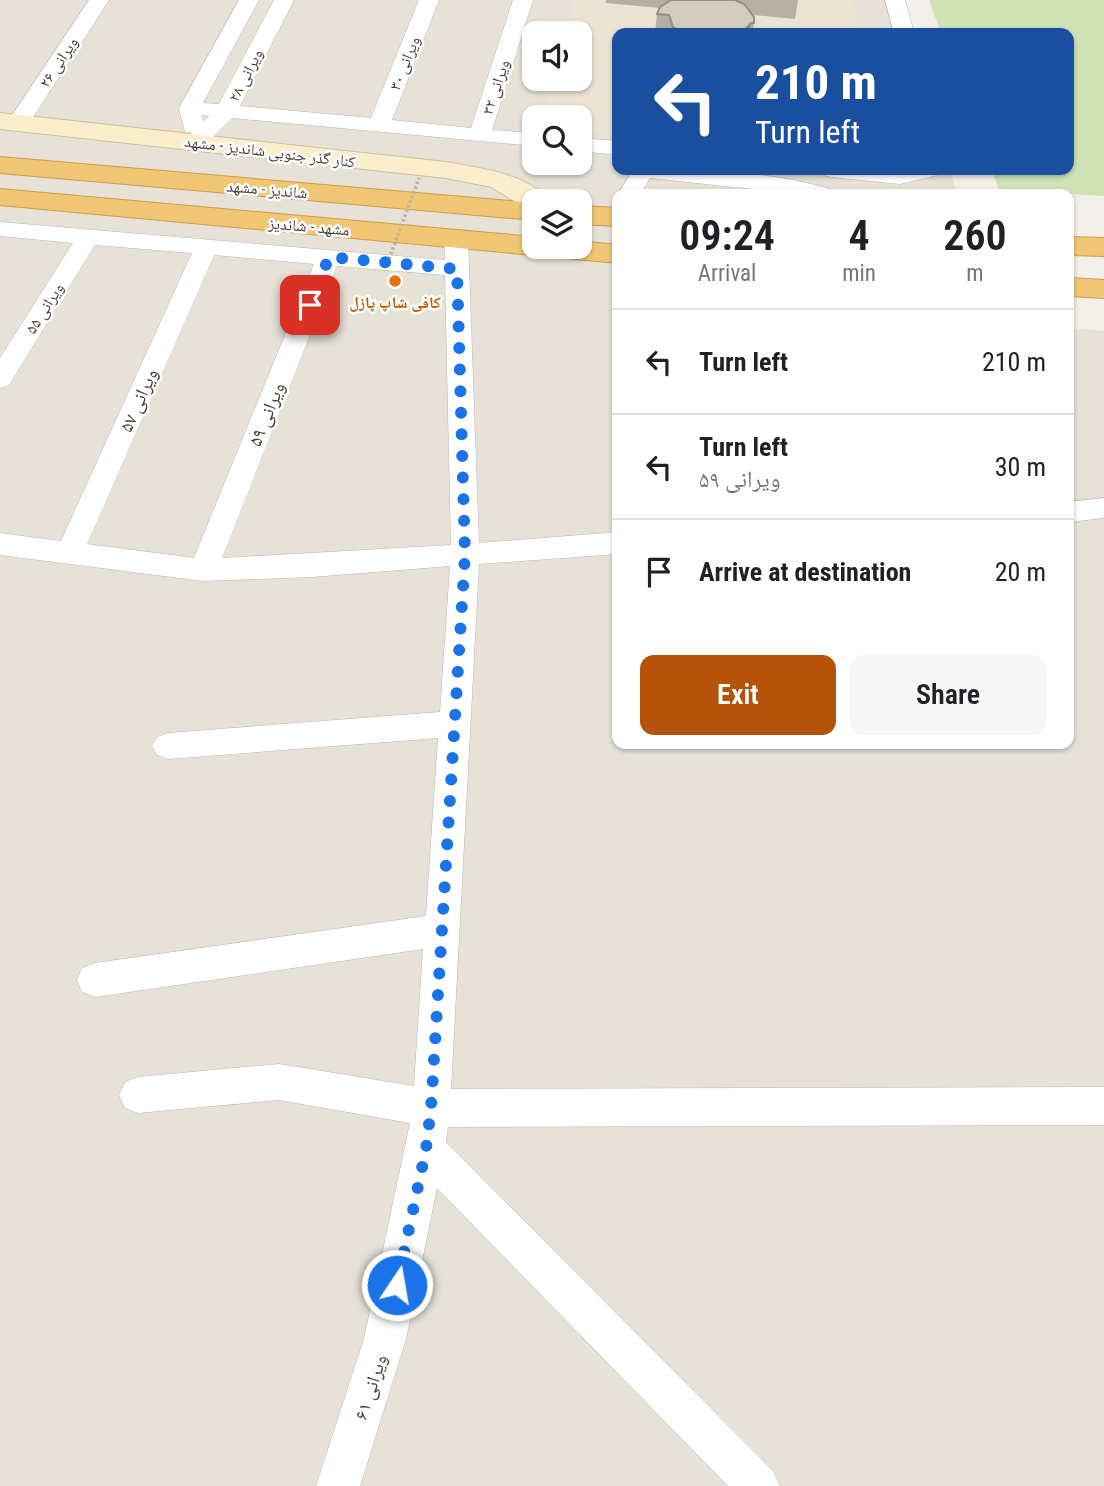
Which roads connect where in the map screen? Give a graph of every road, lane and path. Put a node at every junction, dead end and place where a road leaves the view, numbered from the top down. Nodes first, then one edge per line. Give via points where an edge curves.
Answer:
1 (99, 0) edge
2 (249, 0) edge
3 (284, 0) edge
4 (429, 0) edge
5 (523, 0) edge
6 (895, 0) edge
7 (903, 28) edge
8 (190, 108) junction
9 (226, 111) junction
10 (9, 122) edge
11 (379, 125) junction
12 (480, 134) junction
13 (522, 139) edge
14 (195, 142) junction
15 (592, 145) edge
16 (612, 147) edge
17 (0, 165) edge
18 (684, 175) edge
19 (880, 175) edge
20 (909, 175) edge
21 (419, 178) dead end
22 (806, 189) edge
23 (522, 194) edge
24 (0, 197) edge
25 (522, 211) edge
26 (612, 212) edge
27 (592, 214) edge
28 (0, 229) edge
29 (88, 237) junction
30 (206, 247) junction
31 (612, 254) edge
32 (456, 255) junction
33 (329, 257) junction
34 (389, 259) dead end
35 (1074, 287) edge
36 (1104, 289) edge
37 (0, 379) edge
38 (1104, 508) edge
39 (1074, 511) edge
40 (612, 543) edge
41 (0, 544) edge
42 (70, 552) junction
43 (465, 555) junction
44 (203, 570) junction
45 (454, 723) junction
46 (168, 746) dead end
47 (442, 930) junction
48 (95, 980) dead end
49 (138, 1095) dead end
50 (1104, 1106) edge
51 (431, 1108) junction
52 (426, 1149) junction
53 (338, 1486) edge
54 (758, 1486) edge

1 - 10 street, ویرانی ۲۶
2 - 8 street
3 - 9 street, ویرانی ۲۸
4 - 11 street, ویرانی ۳۰
5 - 12 street, ویرانی ۳۲
6 - 7 street
8 - 9 street
8 - 14 street
9 - 11 street
9 - 14 street, ویرانی ۲۸
10 - 14 street, کنار گذر جنوبی شاندیز - مشهد
11 - 12 street
12 - 13 street
14 - 23 street, کنار گذر جنوبی شاندیز - مشهد via 446,170 500,181
15 - 16 street
17 - 25 highway, شاندیز - مشهد
18 - 22 street
19 - 20 street
21 - 34 path, bridge
24 - 32 highway, مشهد - شاندیز
26 - 27 highway
28 - 29 street
29 - 30 street
29 - 37 street, ویرانی ۵۵
30 - 33 street
30 - 42 street, ویرانی ۵۷
31 - 32 highway, مشهد - شاندیز
32 - 33 street
32 - 43 street, ویرانی ۶۱
33 - 44 street, ویرانی ۵۹
35 - 36 highway
38 - 39 street
40 - 43 street
41 - 42 street
42 - 44 street
43 - 44 street
43 - 45 street, ویرانی ۶۱
45 - 46 street
45 - 47 street, ویرانی ۶۱
47 - 48 street
47 - 51 street, ویرانی ۶۱
49 - 51 street via 279,1082
50 - 51 street
51 - 52 street, ویرانی ۶۱
52 - 53 street, ویرانی ۶۱ via 385,1339
52 - 54 street

